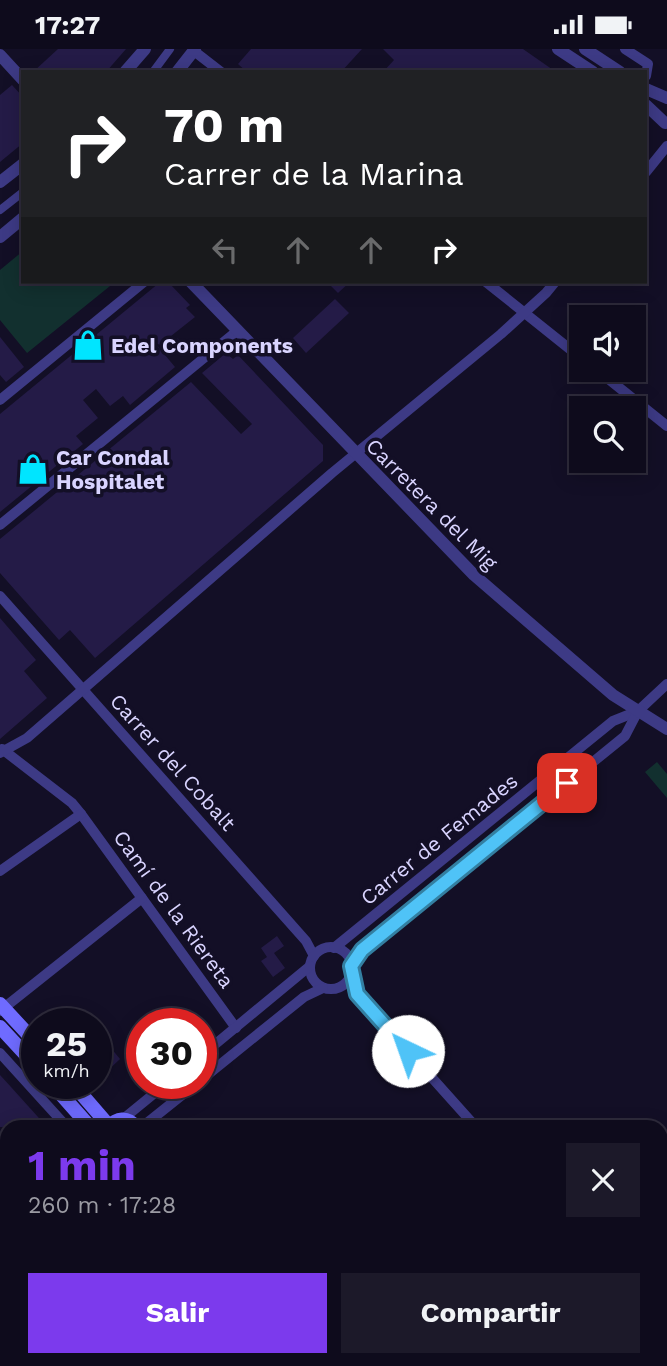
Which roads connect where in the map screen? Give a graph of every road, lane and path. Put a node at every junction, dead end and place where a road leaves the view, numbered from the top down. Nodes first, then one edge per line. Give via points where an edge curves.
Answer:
1 (145, 49) edge
2 (170, 49) edge
3 (558, 49) edge
4 (585, 49) edge
5 (625, 49) edge
6 (194, 50) edge
7 (0, 55) edge
8 (127, 70) edge
9 (154, 70) edge
10 (179, 70) edge
11 (219, 70) edge
12 (590, 70) edge
13 (617, 70) edge
14 (647, 70) edge
15 (21, 78) edge
16 (647, 89) edge
17 (667, 99) edge
18 (647, 107) edge
19 (666, 121) edge
20 (667, 146) edge
21 (21, 166) edge
22 (647, 171) edge
23 (0, 182) edge
24 (21, 194) edge
25 (0, 210) edge
26 (21, 220) edge
27 (0, 236) edge
28 (142, 284) edge
29 (193, 284) edge
30 (488, 284) edge
31 (553, 284) edge
32 (524, 313) junction
33 (237, 331) junction
34 (569, 349) edge
35 (612, 382) edge
36 (0, 400) edge
37 (667, 426) edge
38 (355, 453) junction
39 (0, 525) edge
40 (0, 596) edge
41 (667, 684) edge
42 (82, 689) junction
43 (638, 711) junction
44 (667, 729) edge
45 (1, 751) edge
46 (81, 814) junction
47 (0, 871) edge
48 (142, 898) junction
49 (334, 948) junction
50 (312, 961) junction
51 (351, 969) junction
52 (323, 988) junction
53 (339, 988) junction
54 (357, 994) junction
55 (1, 1008) edge
56 (0, 1027) edge
57 (21, 1028) edge
58 (236, 1028) junction
59 (217, 1043) edge
60 (21, 1050) edge
61 (0, 1053) edge
62 (217, 1067) edge
63 (65, 1099) edge
64 (86, 1099) edge
65 (148, 1099) edge
66 (177, 1099) edge
67 (124, 1119) edge
68 (61, 1120) edge
69 (84, 1120) edge
70 (104, 1120) edge
71 (151, 1120) edge
72 (470, 1120) edge

1 - 8 street
2 - 9 street
3 - 12 street
4 - 13 street
5 - 14 street via 648,64
6 - 10 street
6 - 11 street
7 - 15 street
16 - 17 street
18 - 19 street
20 - 22 street
21 - 23 street
24 - 25 street
26 - 27 street
28 - 36 street
29 - 33 street, Carretera del Mig
30 - 32 street
31 - 32 street
32 - 34 street
32 - 38 street
33 - 38 street, Carretera del Mig
33 - 39 street
35 - 37 street
38 - 42 street
38 - 43 street, Carretera del Mig via 474,575 609,692
40 - 42 street, Carrer del Cobalt
41 - 43 street, Carrer de Femades
42 - 45 street via 27,738
42 - 50 street, Carrer del Cobalt via 306,941
43 - 44 street, Carretera del Mig
43 - 49 street, Carrer de Femades via 613,721
43 - 51 street via 625,736 362,950
45 - 46 street, Camí de la Riereta
46 - 47 street
46 - 48 street, Camí de la Riereta
48 - 55 street
48 - 58 street, Camí de la Riereta
49 - 50 street via 323,949
49 - 51 street via 344,952
50 - 52 street via 312,977
50 - 58 street
51 - 53 street
51 - 54 street
52 - 53 street
52 - 62 street via 304,997
53 - 54 street
54 - 72 street
55 - 57 main road
56 - 60 main road
58 - 59 street
61 - 68 street
63 - 69 main road
64 - 70 main road
65 - 67 street
66 - 71 street

